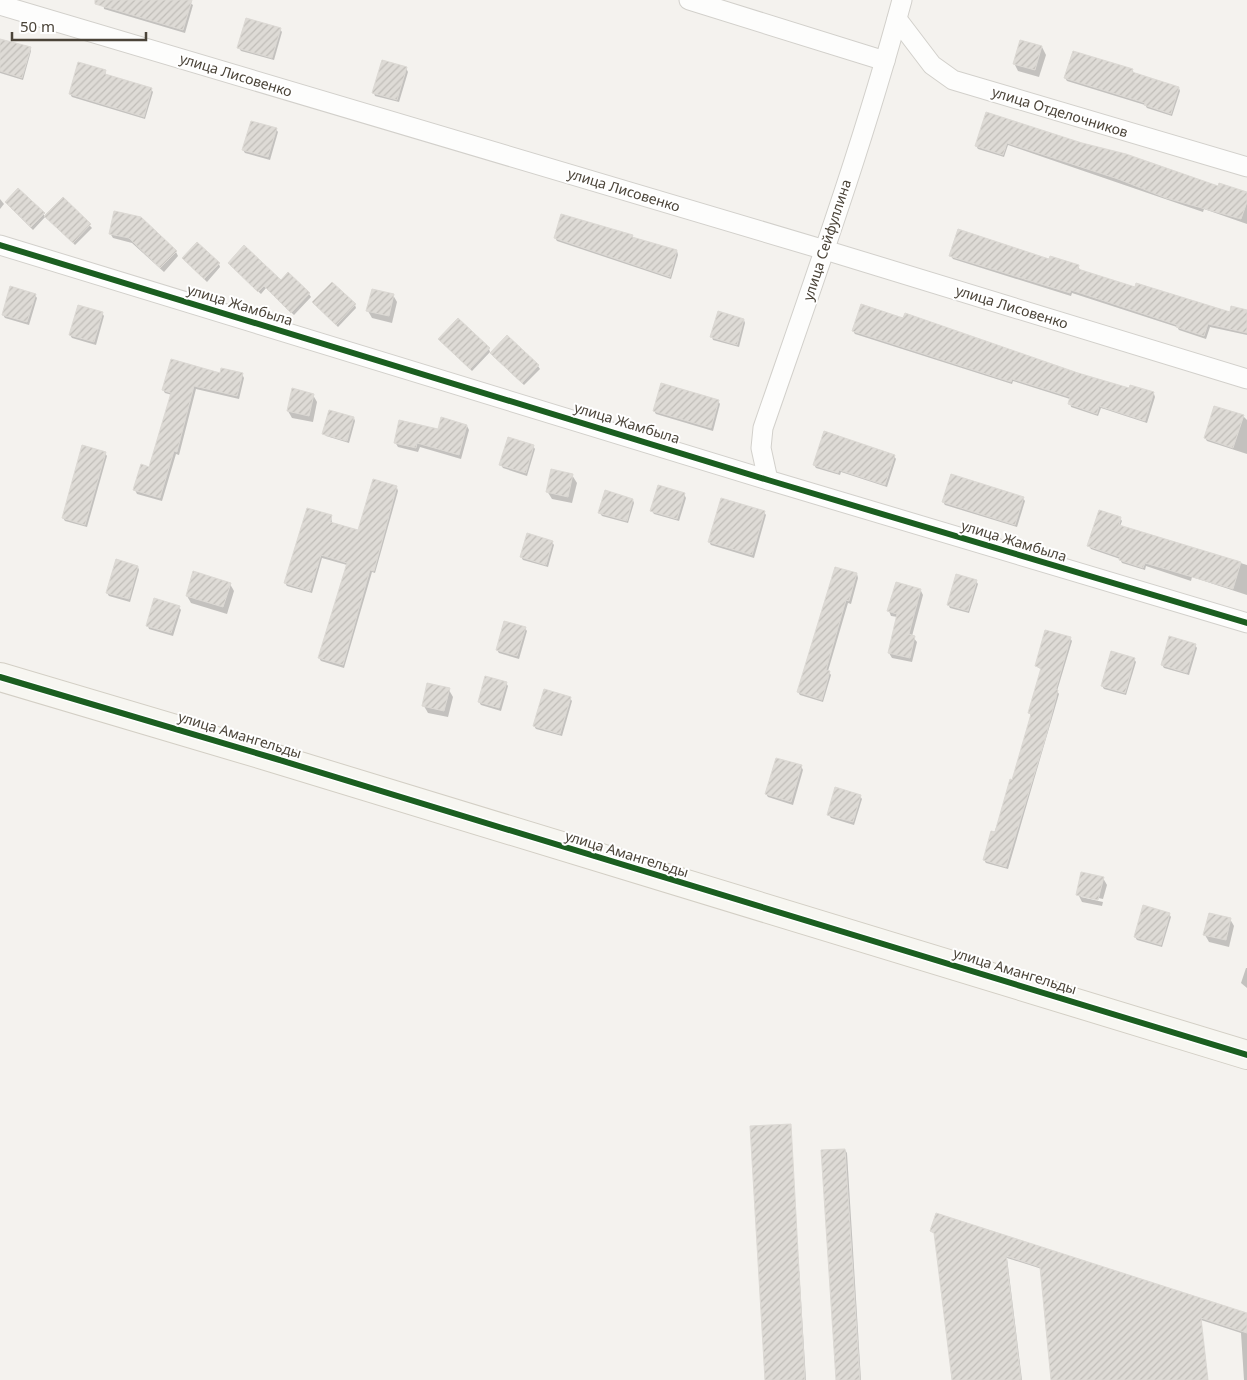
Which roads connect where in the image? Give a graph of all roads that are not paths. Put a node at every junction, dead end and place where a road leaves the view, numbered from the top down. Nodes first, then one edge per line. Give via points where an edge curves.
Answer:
1 (689, 0) edge
2 (902, 0) edge
3 (0, 5) edge
4 (897, 18) junction
5 (885, 61) junction
6 (1247, 167) edge
7 (0, 245) edge
8 (825, 250) junction
9 (1247, 378) edge
10 (768, 480) junction
11 (1247, 624) edge
12 (0, 677) edge
13 (1247, 1055) edge

1 - 5 street
2 - 4 street, улица Сейфуллина
3 - 8 street, улица Лисовенко
4 - 5 street, улица Сейфуллина
4 - 6 street, улица Отделочников via 932,65 954,80
5 - 8 street, улица Сейфуллина
7 - 10 street, улица Жамбыла
8 - 9 street, улица Лисовенко
8 - 10 street, улица Сейфуллина via 763,428 761,448
10 - 11 street, улица Жамбыла
12 - 13 street, улица Амангельды

